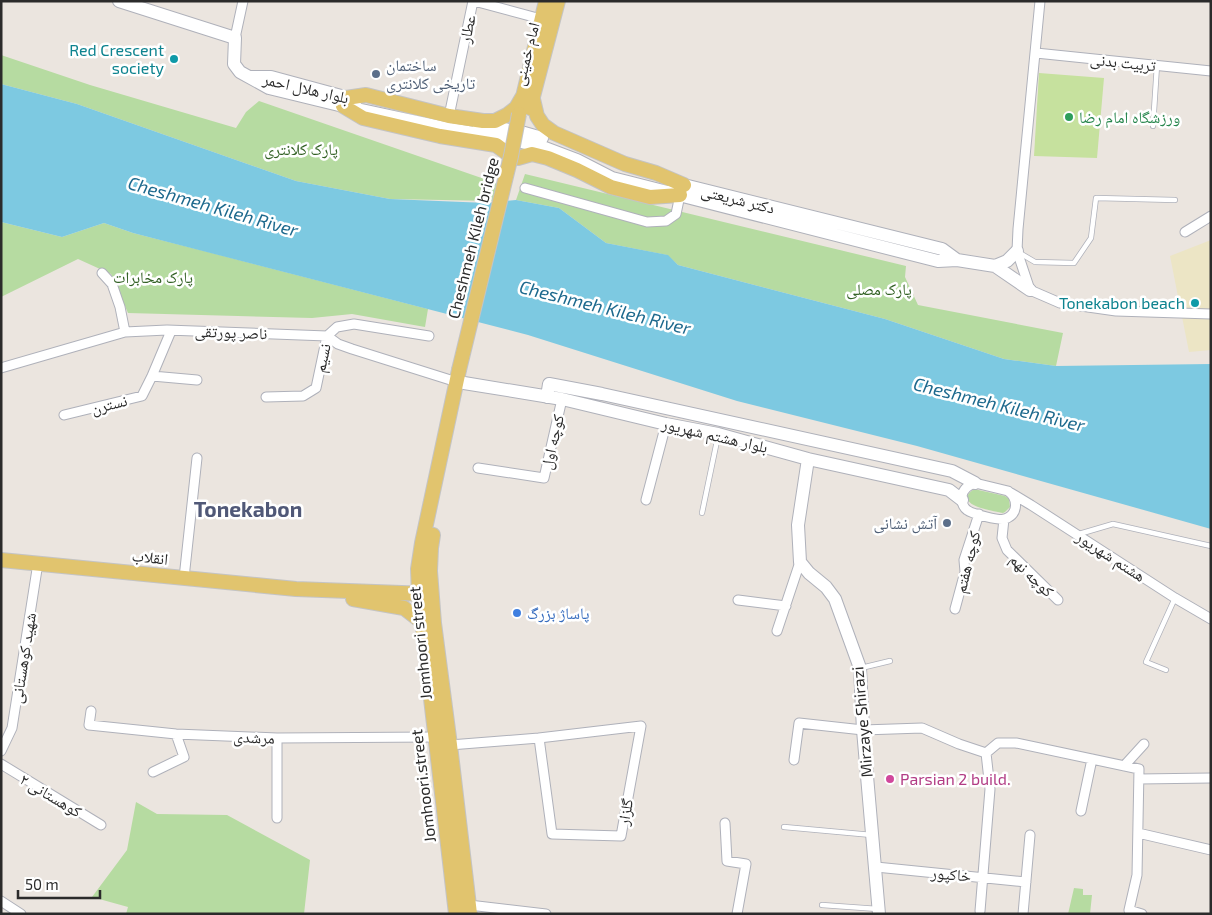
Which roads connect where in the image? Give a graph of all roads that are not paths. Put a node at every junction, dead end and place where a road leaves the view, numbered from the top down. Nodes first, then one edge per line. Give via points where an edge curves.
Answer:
1 (119, 1) edge
2 (243, 1) edge
3 (473, 1) edge
4 (546, 1) edge
5 (558, 1) edge
6 (1040, 1) edge
7 (541, 19) junction
8 (235, 38) junction
9 (1036, 53) junction
10 (1157, 65) junction
11 (1211, 71) edge
12 (528, 98) junction
13 (344, 102) junction
14 (523, 115) joint
15 (449, 116) junction
16 (1153, 126) dead end
17 (520, 136) joint
18 (514, 157) junction
19 (525, 188) dead end
20 (682, 190) junction
21 (1175, 200) dead end
22 (1211, 216) edge
23 (1186, 232) dead end
24 (1017, 251) junction
25 (995, 266) junction
26 (102, 273) dead end
27 (1030, 290) junction
28 (1211, 314) edge
29 (171, 331) junction
30 (124, 332) junction
31 (327, 336) junction
32 (429, 336) dead end
33 (1, 368) edge
34 (152, 376) junction
35 (461, 377) junction
36 (198, 380) dead end
37 (548, 390) junction
38 (266, 397) dead end
39 (562, 400) junction
40 (64, 415) dead end
41 (666, 424) junction
42 (718, 434) junction
43 (197, 458) dead end
44 (808, 458) junction
45 (478, 468) dead end
46 (975, 483) junction
47 (1011, 493) junction
48 (646, 500) dead end
49 (962, 500) junction
50 (702, 513) dead end
51 (979, 514) junction
52 (1004, 519) junction
53 (1077, 535) junction
54 (1211, 546) edge
55 (1, 560) edge
56 (800, 562) junction
57 (38, 563) junction
58 (184, 578) junction
59 (296, 589) junction
60 (425, 594) junction
61 (1175, 598) junction
62 (738, 600) dead end
63 (1058, 600) dead end
64 (786, 606) junction
65 (955, 609) dead end
66 (1211, 619) edge
67 (422, 622) junction
68 (777, 631) dead end
69 (890, 661) dead end
70 (860, 668) junction
71 (1166, 670) dead end
72 (91, 711) dead end
73 (863, 730) junction
74 (176, 734) junction
75 (435, 737) junction
76 (277, 738) junction
77 (539, 738) junction
78 (1144, 744) dead end
79 (450, 745) junction
80 (1, 751) edge
81 (986, 753) junction
82 (794, 760) dead end
83 (1092, 760) junction
84 (1, 764) edge
85 (1124, 766) junction
86 (153, 772) dead end
87 (1211, 778) edge
88 (1139, 779) junction
89 (1080, 811) dead end
90 (277, 818) dead end
91 (725, 823) dead end
92 (101, 825) dead end
93 (784, 827) dead end
94 (1138, 833) junction
95 (1030, 835) dead end
96 (873, 836) junction
97 (1211, 850) edge
98 (876, 867) junction
99 (983, 877) junction
100 (1026, 882) junction
101 (1, 901) edge
102 (822, 905) dead end
103 (469, 910) edge
104 (980, 911) dead end
105 (880, 912) edge
106 (21, 914) edge
107 (456, 914) edge
108 (546, 914) edge
109 (737, 914) edge
110 (1023, 914) edge
111 (1142, 914) edge

1 - 8 street
2 - 8 street
3 - 7 street
3 - 15 street, عطار
4 - 7 main road, امام خمینی
5 - 12 main road, امام خمینی
6 - 9 street
7 - 12 main road, امام خمینی
8 - 13 street, بلوار هلال احمر via 234,64 247,77 268,88
9 - 10 street, تربیت بدنی
9 - 24 street
10 - 11 street, تربیت بدنی
10 - 16 lane
12 - 14 main road, امام خمینی
12 - 15 main road via 496,121
12 - 20 main road via 543,125 554,133 625,164 656,173
13 - 15 main road via 366,95
13 - 17 street, بلوار هلال احمر via 450,130
13 - 18 main road via 363,118 496,145
14 - 18 main road, Cheshmeh Kileh bridge
17 - 20 street, دکتر شریعتی via 544,139 616,170
18 - 20 main road via 532,154 548,158 611,187 650,197
18 - 35 main road, Cheshmeh Kileh bridge
19 - 20 street via 647,222 666,220 676,214
20 - 25 street, دکتر شریعتی via 822,226 942,249 957,260
21 - 24 lane via 1096,198 1091,238 1074,263 1035,262
22 - 23 street
24 - 25 street via 1007,261
24 - 27 street
25 - 27 street, دکتر شریعتی
26 - 30 street via 112,284
27 - 28 street via 1060,303 1116,311
29 - 30 street, ناصر پورتقی
29 - 31 street, ناصر پورتقی
29 - 34 street, نسترن
30 - 33 street, ناصر پورتقی
31 - 32 street via 337,327 354,324
31 - 35 street, ناصر پورتقی via 338,344
31 - 38 street, نسیم via 316,388 303,396
34 - 36 street
34 - 40 street, نسترن via 142,396
35 - 37 street, بلوار هشتم شهریور
35 - 60 main road, Jomhoori street via 422,543 418,569
37 - 39 street, بلوار هشتم شهریور
37 - 46 street, بلوار هشتم شهریور via 602,394 952,471
39 - 41 street, بلوار هشتم شهریور
39 - 45 street, کوچه اول via 544,478
41 - 42 street, بلوار هشتم شهریور
41 - 48 street
42 - 44 street, بلوار هشتم شهریور
42 - 50 lane
43 - 58 street
44 - 49 street, بلوار هشتم شهریور via 949,490
44 - 56 street via 798,525
46 - 47 street, هشتم شهریور
46 - 49 street via 965,489
47 - 52 street via 1015,499 1015,510
47 - 53 street, هشتم شهریور
49 - 51 street via 968,512
51 - 52 street
51 - 65 street, کوچه هفتم via 964,560 965,572
52 - 63 street, کوچه نهم via 1002,538 1007,550
53 - 54 lane via 1113,524
53 - 61 street, هشتم شهریور
55 - 57 main road, انقلاب
56 - 64 street
56 - 70 street, Mirzaye Shirazi via 835,599
57 - 58 main road, انقلاب
57 - 80 street, شهید کوهستانی via 12,728
58 - 59 main road, انقلاب
59 - 60 main road, انقلاب
59 - 67 main road, انقلاب via 404,608
60 - 67 main road, Jomhoori.street
60 - 79 main road, Jomhoori street via 434,623
61 - 66 street, هشتم شهریور
61 - 71 lane via 1146,662
62 - 64 street
64 - 68 street
67 - 75 main road, Jomhoori.street
69 - 70 lane
70 - 73 street, Mirzaye Shirazi
72 - 74 street, مرشدی via 89,726
73 - 81 street via 922,728
73 - 82 street via 798,723
73 - 96 street, Mirzaye Shirazi
74 - 76 street, مرشدی
74 - 86 street via 184,757
75 - 76 street, مرشدی
75 - 107 main road, Jomhoori.street
76 - 90 street
77 - 77 street, گلزار via 641,726 621,836 552,834
77 - 79 street, گلزار
78 - 85 street
79 - 103 main road, Jomhoori street
81 - 83 street via 998,743 1016,743
81 - 99 street via 990,789
83 - 85 street
83 - 89 street
84 - 92 street, کوهستانی ۲
85 - 88 street via 1139,770
87 - 88 street
88 - 94 street
91 - 109 street via 727,861 746,864
93 - 96 lane
94 - 97 street
94 - 111 street via 1137,875 1129,910
95 - 100 street
96 - 98 street, Mirzaye Shirazi
98 - 99 street, خاکپور
98 - 105 street, Mirzaye Shirazi
99 - 100 street, خاکپور
99 - 104 street
100 - 110 street
101 - 106 street
102 - 105 lane
103 - 108 street

